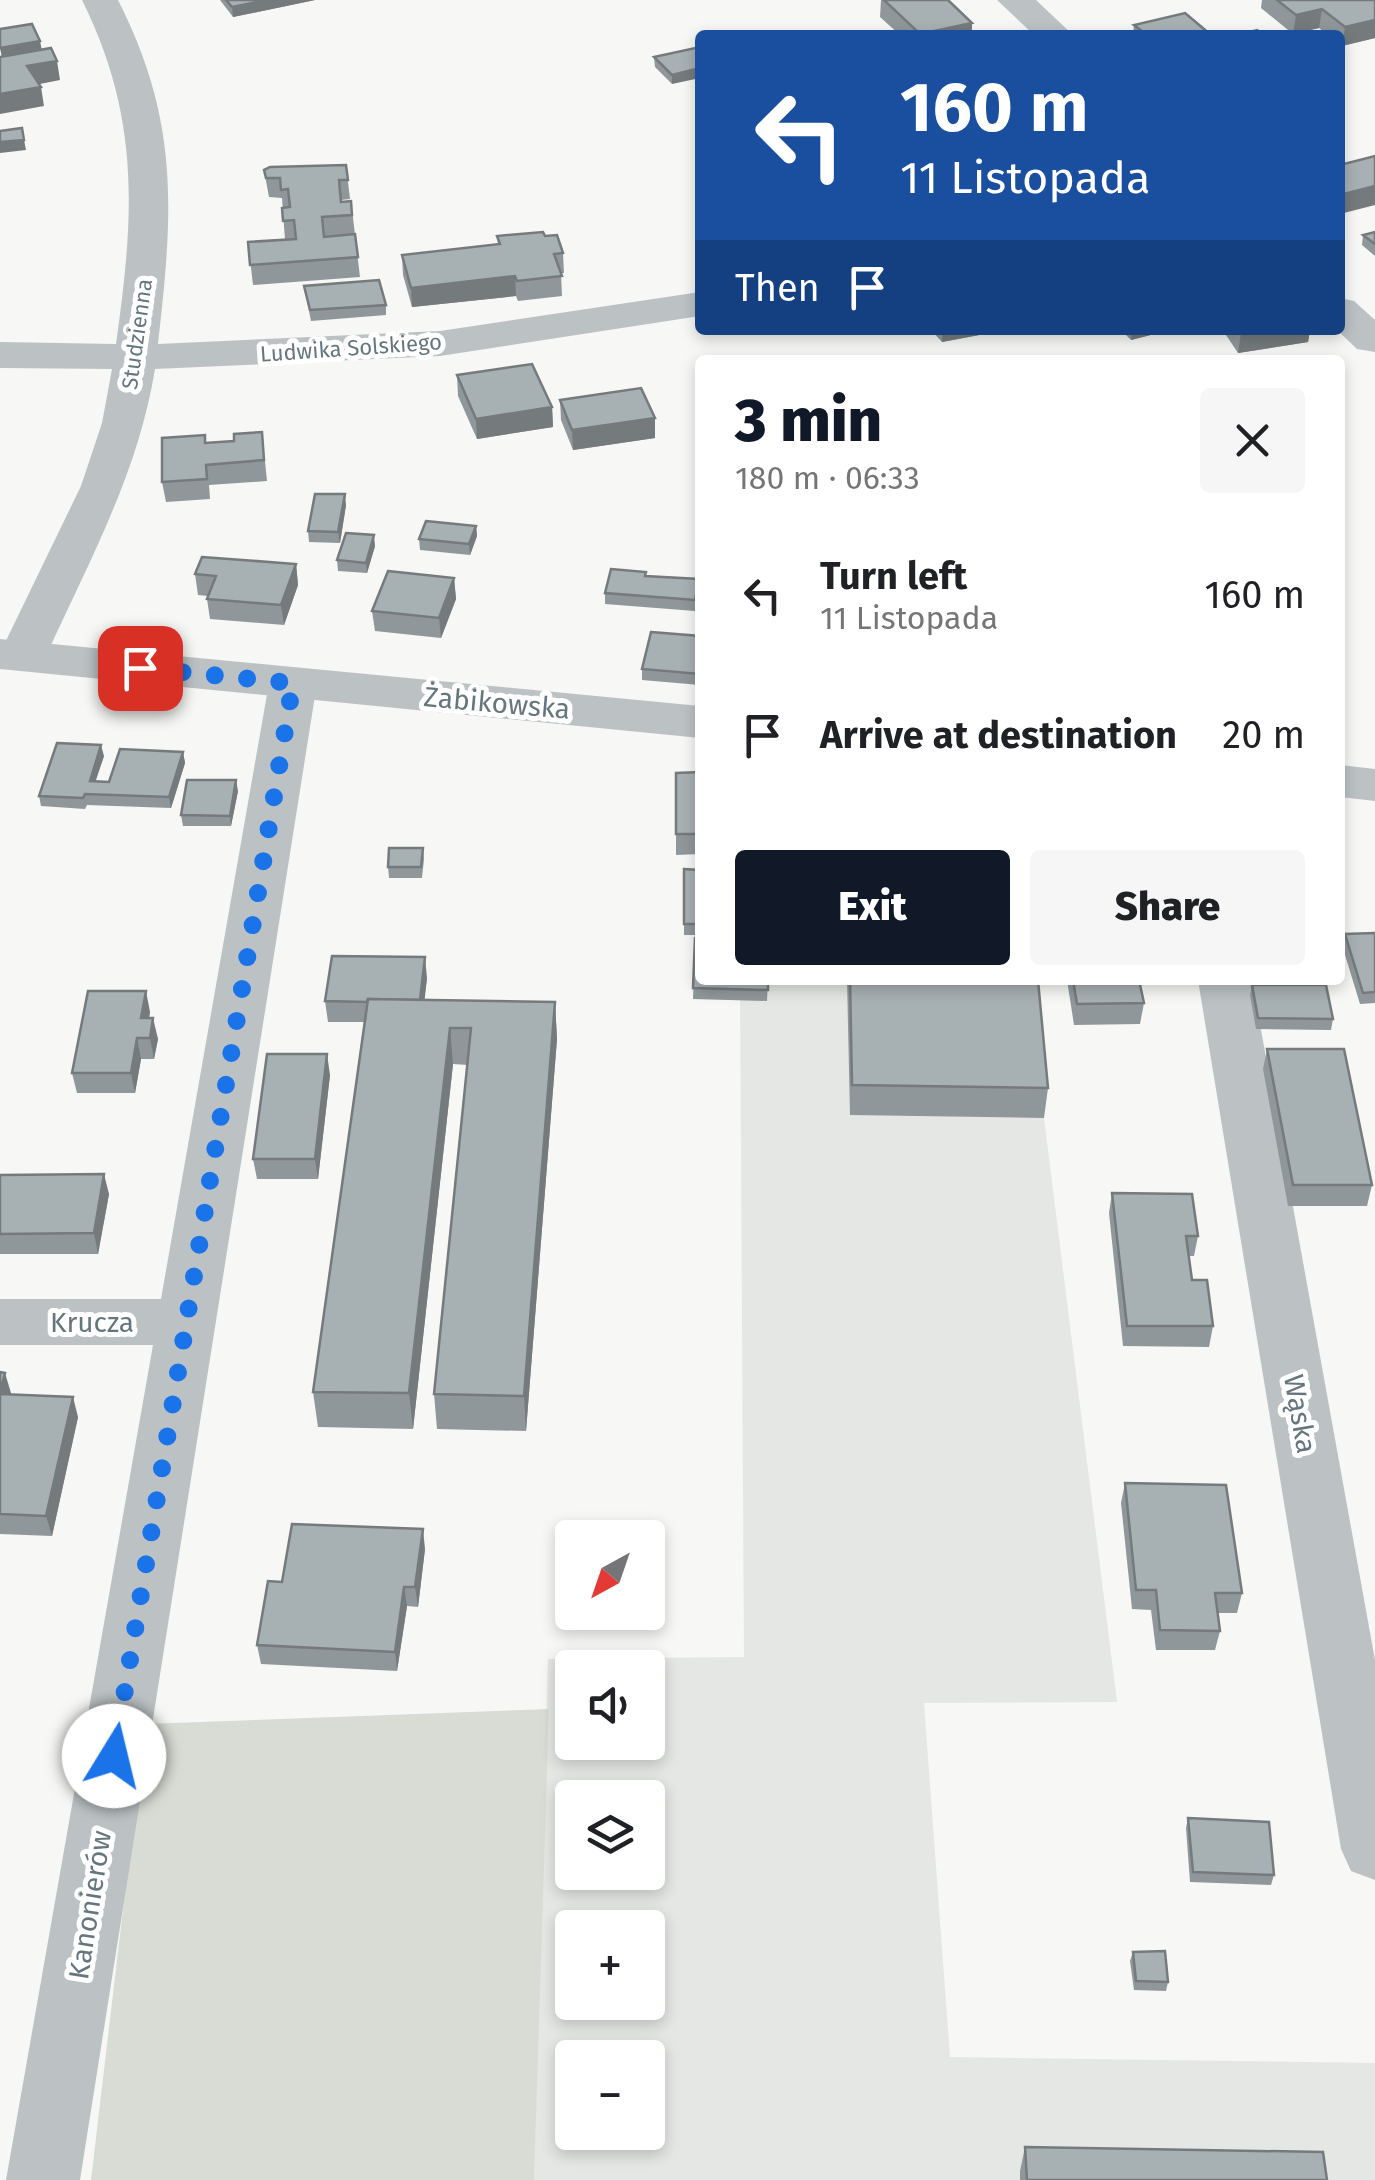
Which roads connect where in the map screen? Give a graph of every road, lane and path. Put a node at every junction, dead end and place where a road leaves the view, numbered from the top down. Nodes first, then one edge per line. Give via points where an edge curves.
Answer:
1 (100, 0) edge
2 (1015, 0) edge
3 (1049, 30) edge
4 (695, 305) edge
5 (1345, 315) edge
6 (1372, 340) dead end
7 (0, 355) edge
8 (136, 358) junction
9 (11, 655) edge
10 (293, 683) junction
11 (695, 722) edge
12 (1345, 782) edge
13 (1375, 784) edge
14 (1225, 985) edge
15 (0, 1322) edge
16 (184, 1322) junction
17 (1375, 1848) edge
18 (43, 2180) edge

1 - 8 street, Studzienna via 133,72 151,151 153,217
2 - 3 street
4 - 8 street, Ludwika Solskiego via 461,341
5 - 6 street
7 - 8 street, Ludwika Solskiego
8 - 9 street, Studzienna via 100,494
9 - 10 street, Żabikowska
10 - 11 street, Żabikowska
10 - 16 street, Kanonierów
12 - 13 street
14 - 17 street, Wąska
15 - 16 street, Krucza
16 - 18 street, Kanonierów

